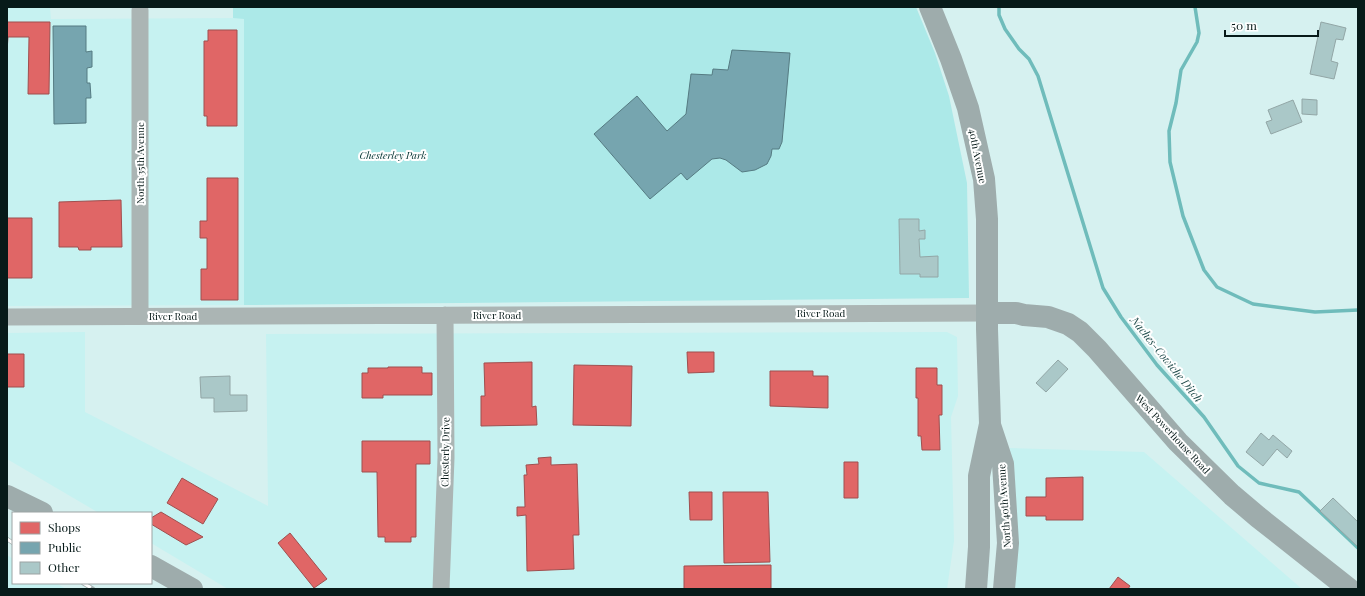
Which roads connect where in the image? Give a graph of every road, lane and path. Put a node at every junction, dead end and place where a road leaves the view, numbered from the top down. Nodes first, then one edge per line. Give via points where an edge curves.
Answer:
1 (930, 7) edge
2 (140, 10) dead end
3 (987, 313) junction
4 (445, 315) junction
5 (140, 316) junction
6 (7, 317) edge
7 (990, 424) junction
8 (10, 495) edge
9 (40, 512) edge
10 (152, 567) edge
11 (192, 589) edge
12 (442, 589) edge
13 (976, 589) edge
14 (1004, 589) edge
15 (1349, 589) edge

1 - 3 main road, 40th Avenue via 968,108 984,178 987,219
2 - 5 street, North 35th Avenue
3 - 4 street, River Road
3 - 7 main road, North 40th Avenue
3 - 15 main road, West Powerhouse Road via 1016,312 1048,317 1068,324 1080,332 1178,442 1226,489
4 - 5 street, River Road
4 - 12 street, Chesterly Drive via 446,458
5 - 6 street, River Road
7 - 13 main road, North 40th Avenue via 979,476
7 - 14 main road, North 40th Avenue via 1003,464 1008,543
8 - 9 main road
10 - 11 main road

